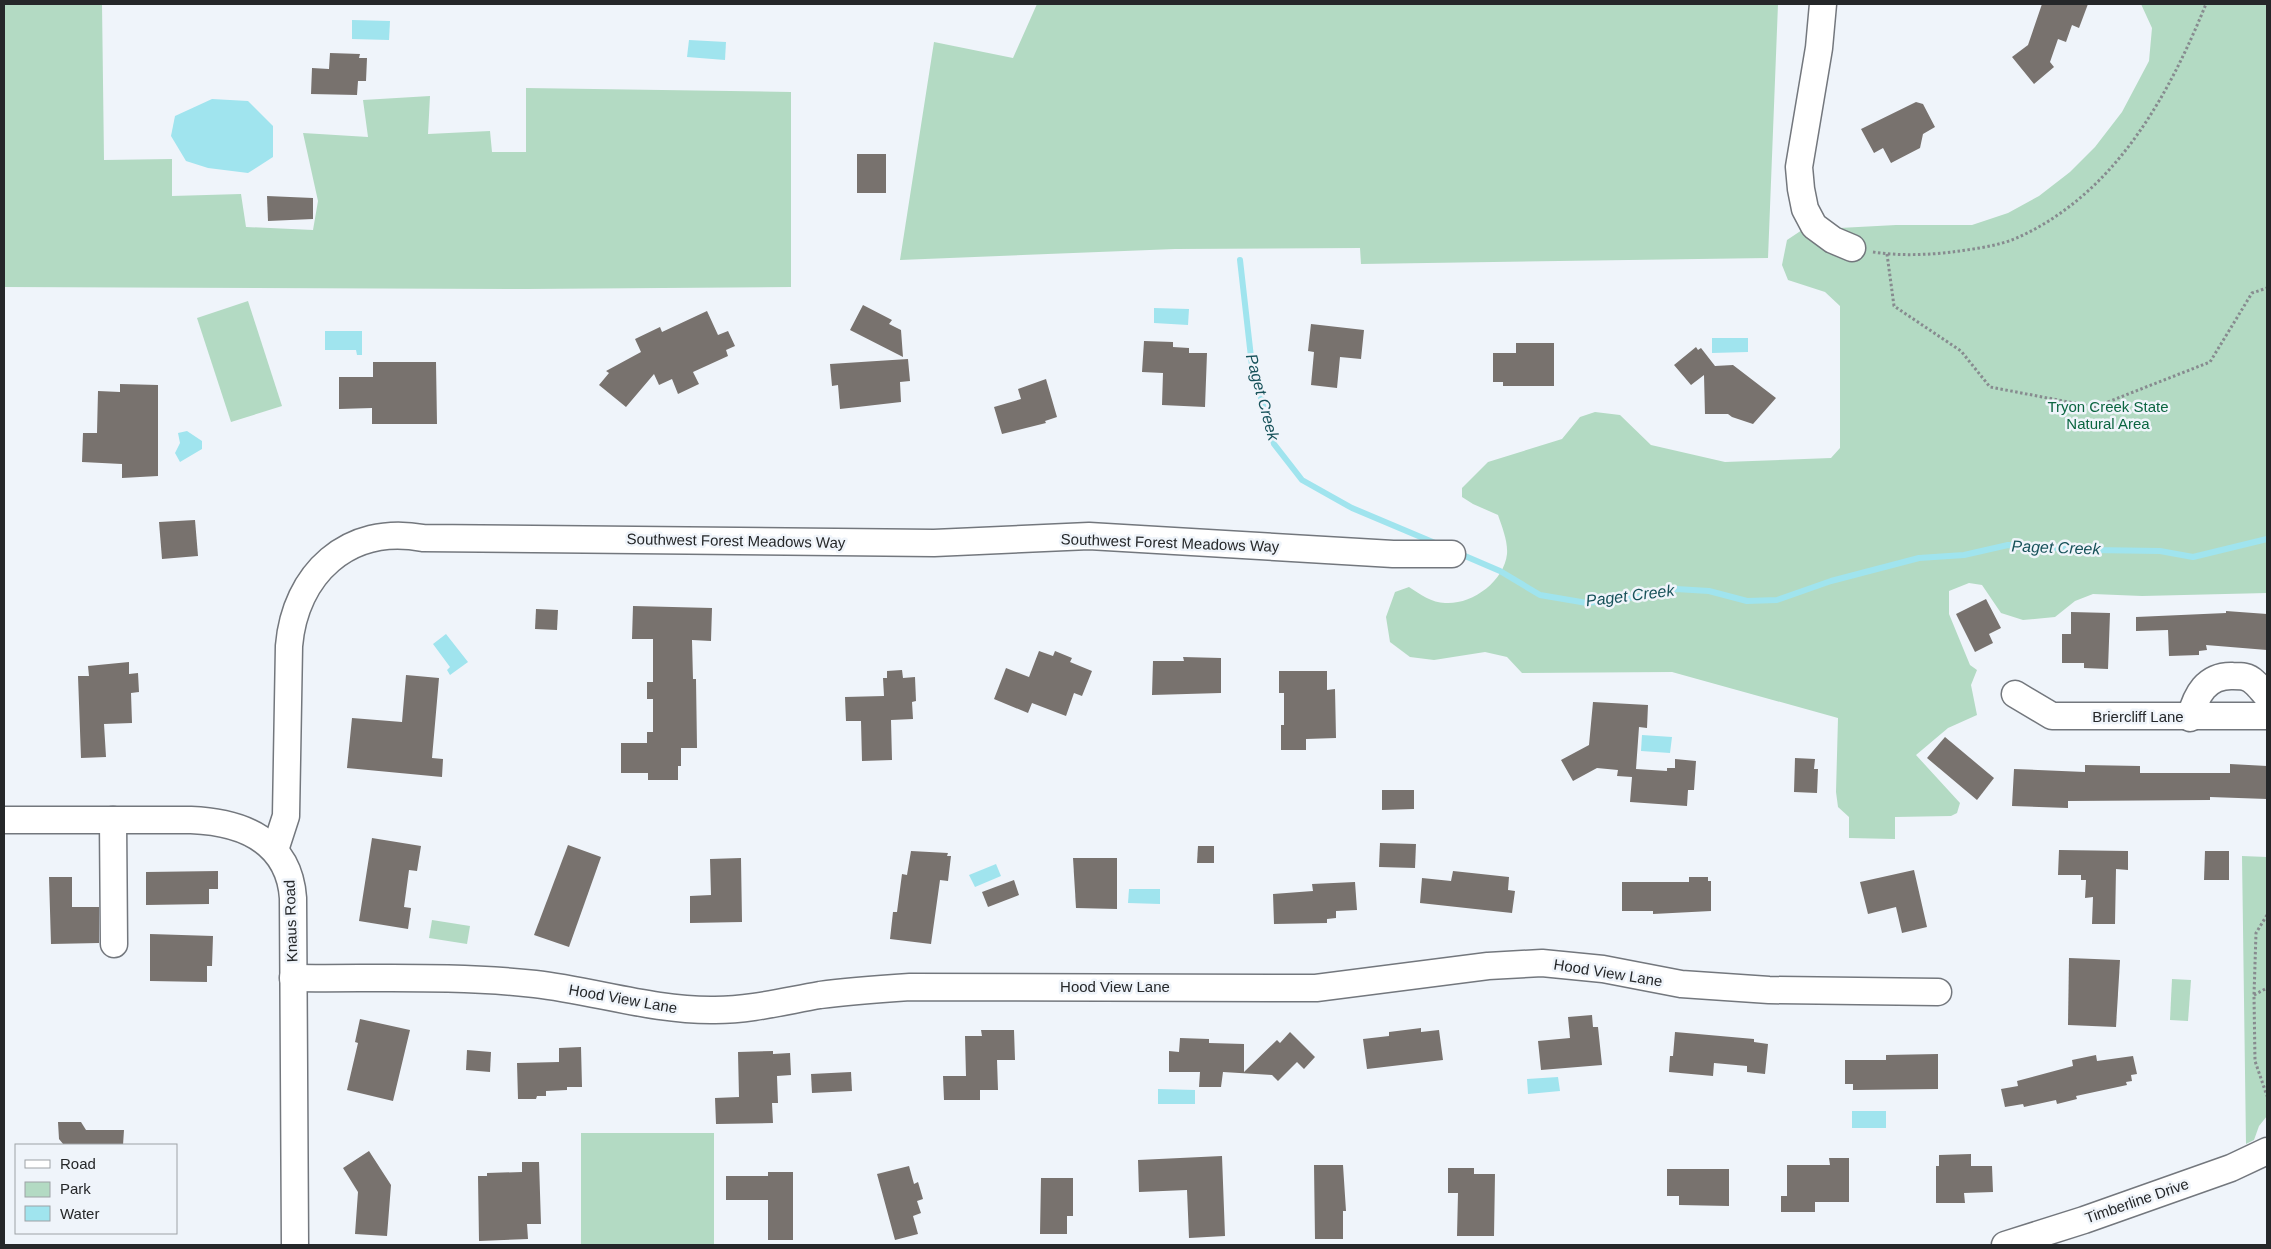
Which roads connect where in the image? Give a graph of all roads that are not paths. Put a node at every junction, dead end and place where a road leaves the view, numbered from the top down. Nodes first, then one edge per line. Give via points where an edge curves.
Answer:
1 (1823, 4) edge
2 (1852, 248) road end
3 (1452, 554) dead end
4 (2015, 694) dead end
5 (2267, 696) edge
6 (2267, 716) edge
7 (2190, 718) junction
8 (4, 820) edge
9 (113, 820) junction
10 (275, 850) junction
11 (114, 944) dead end
12 (293, 978) junction
13 (1938, 992) dead end
14 (2263, 1161) edge
15 (295, 1245) edge
16 (2005, 1245) edge

1 - 2 street via 1799,167 1801,189 1805,209 1814,226 1833,240
3 - 10 street, Southwest Forest Meadows Way via 1393,554 1088,536 934,543 423,538 396,535 373,538 335,556 306,586 296,605 289,646 286,816
4 - 7 street, Briercliff Lane via 2052,716
5 - 7 street via 2254,681 2244,676 2226,676 2208,682 2195,698
6 - 7 street, Briercliff Lane via 2233,714
8 - 9 street, Knaus Road
9 - 10 street, Knaus Road via 221,822 246,830
9 - 11 street
10 - 12 street, Knaus Road via 284,860 291,881
12 - 13 street, Hood View Lane via 533,984 661,1007 716,1010 758,1007 852,991 910,987 1316,988 1533,963 1603,969 1691,985 1769,990
12 - 15 street, Knaus Road
14 - 16 street, Timberline Drive

